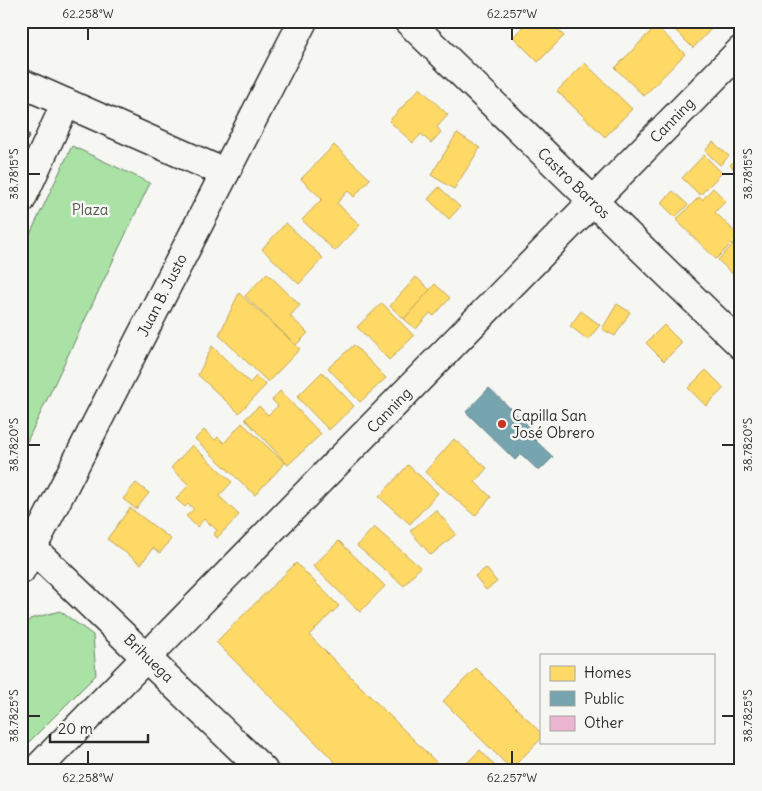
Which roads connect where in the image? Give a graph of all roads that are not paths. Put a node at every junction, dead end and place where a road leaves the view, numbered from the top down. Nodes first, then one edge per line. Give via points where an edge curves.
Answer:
1 (303, 21) edge
2 (408, 21) edge
3 (741, 50) edge
4 (21, 83) edge
5 (66, 103) junction
6 (226, 173) junction
7 (21, 200) edge
8 (592, 202) junction
9 (741, 344) edge
10 (27, 559) edge
11 (147, 656) junction
12 (36, 770) edge
13 (263, 770) edge

1 - 6 street, Juan B. Justo
2 - 8 street, Castro Barros
3 - 8 street, Canning
4 - 5 street
5 - 6 street
5 - 7 street
6 - 10 street, Juan B. Justo
8 - 9 street, Castro Barros
8 - 11 street, Canning
10 - 11 street, Brihuega
11 - 12 street, Canning
11 - 13 street, Brihuega

